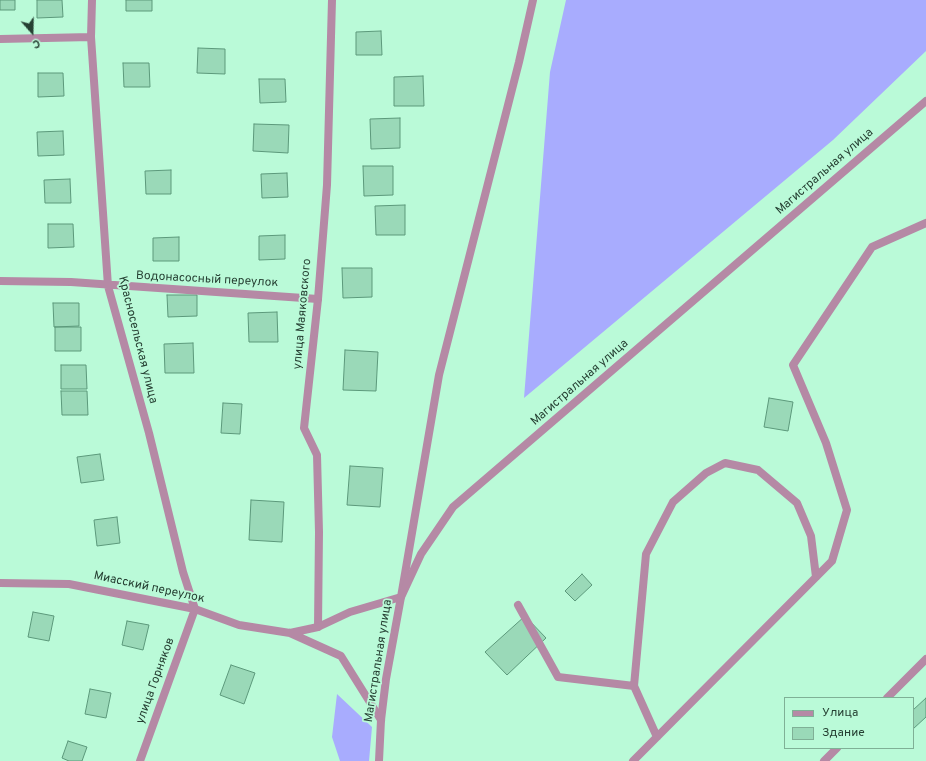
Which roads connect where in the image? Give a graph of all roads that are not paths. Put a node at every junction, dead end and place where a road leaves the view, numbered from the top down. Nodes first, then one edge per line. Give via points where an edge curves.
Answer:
1 (92, 0) edge
2 (332, 0) edge
3 (533, 0) edge
4 (91, 37) junction
5 (0, 39) edge
6 (926, 101) edge
7 (926, 223) edge
8 (0, 281) edge
9 (108, 286) junction
10 (318, 299) junction
11 (816, 577) junction
12 (0, 583) edge
13 (401, 597) junction
14 (518, 605) dead end
15 (195, 609) junction
16 (318, 627) junction
17 (290, 634) junction
18 (926, 659) edge
19 (634, 686) junction
20 (888, 697) edge
21 (382, 720) junction
22 (657, 736) junction
23 (836, 749) edge
24 (140, 761) edge
25 (379, 761) edge
26 (633, 761) edge
27 (824, 761) edge

1 - 4 street, Красносельская улица
2 - 10 street, улица Маяковского via 327,185
3 - 13 street via 439,375
4 - 5 street
4 - 9 street, Красносельская улица
6 - 13 street, Магистральная улица via 453,507 421,554
7 - 11 street via 872,246 793,365 826,443 847,510 832,561
8 - 9 street, Водонасосный переулок via 71,282
9 - 10 street, Водонасосный переулок
9 - 15 street, Красносельская улица
10 - 16 street, улица Маяковского via 304,428 317,455
11 - 19 street via 812,536 797,503 758,470 725,463 706,473 673,502 646,554
11 - 22 street
12 - 15 street, Миасский переулок via 69,584
13 - 16 street, Миасский переулок via 350,612
13 - 21 street, Магистральная улица via 386,679
14 - 19 street via 558,677
15 - 17 street, Миасский переулок via 239,625
15 - 24 street, улица Горняков
16 - 17 street, Миасский переулок
17 - 21 street, Миасский переулок via 341,656
18 - 20 street
19 - 22 street
21 - 25 street, Магистральная улица
22 - 26 street
23 - 27 street

